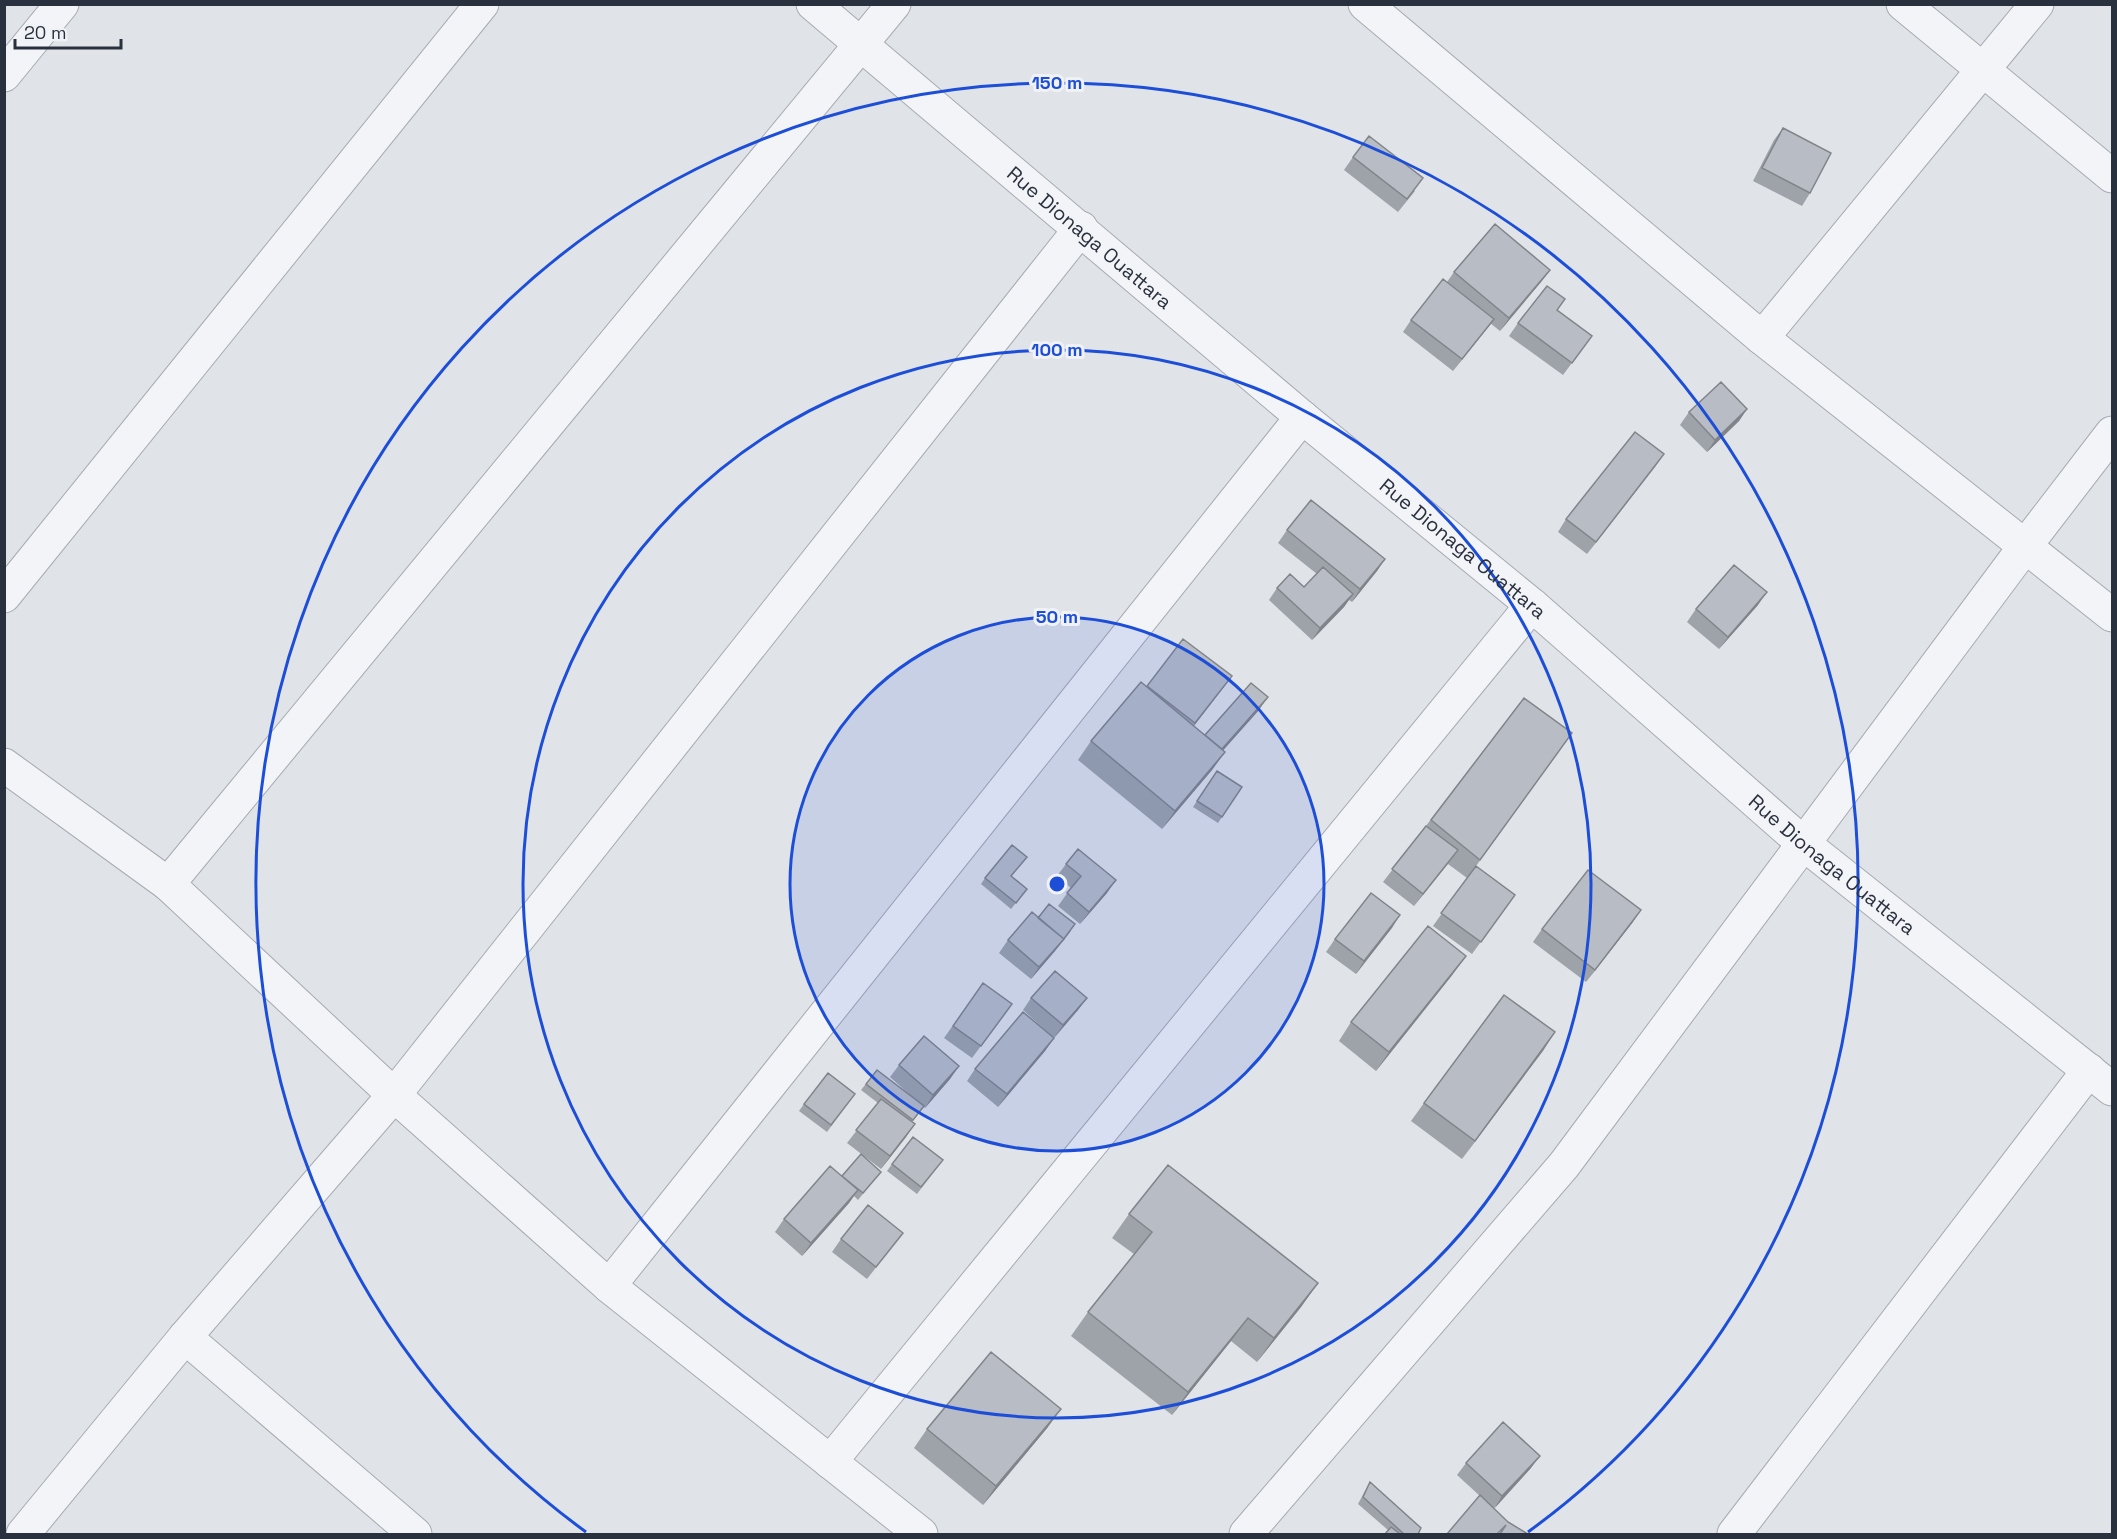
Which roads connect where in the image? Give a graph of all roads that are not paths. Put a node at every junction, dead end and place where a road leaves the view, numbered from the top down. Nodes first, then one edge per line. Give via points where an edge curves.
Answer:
1 (62, 4) edge
2 (482, 4) edge
3 (813, 4) edge
4 (894, 4) edge
5 (1365, 4) edge
6 (1903, 4) edge
7 (2037, 4) edge
8 (862, 44) junction
9 (1984, 70) junction
10 (4, 75) edge
11 (2112, 176) edge
12 (1081, 228) junction
13 (1762, 338) junction
14 (1302, 417) junction
15 (2112, 433) edge
16 (2026, 545) junction
17 (4, 596) edge
18 (1532, 605) junction
19 (2112, 615) edge
20 (4, 765) edge
21 (1804, 844) junction
22 (168, 884) junction
23 (2101, 1079) edge
24 (393, 1095) junction
25 (609, 1286) junction
26 (185, 1336) junction
27 (830, 1462) junction
28 (23, 1534) edge
29 (415, 1534) edge
30 (921, 1534) edge
31 (1246, 1534) edge
32 (1734, 1534) edge

1 - 10 street
2 - 17 street
3 - 8 street, Rue Dionaga Ouattara
4 - 8 street
5 - 13 street
6 - 9 street
7 - 9 street
8 - 12 street, Rue Dionaga Ouattara
8 - 22 street
9 - 11 street
9 - 13 street
12 - 14 street, Rue Dionaga Ouattara
12 - 24 street
13 - 16 street
14 - 18 street, Rue Dionaga Ouattara
14 - 25 street
15 - 16 street
16 - 19 street
16 - 21 street
18 - 21 street, Rue Dionaga Ouattara
18 - 27 street
20 - 22 street
21 - 23 street, Rue Dionaga Ouattara
21 - 31 street via 1564,1166
22 - 24 street
23 - 32 street
24 - 25 street
24 - 26 street
25 - 27 street
26 - 28 street
26 - 29 street
27 - 30 street

